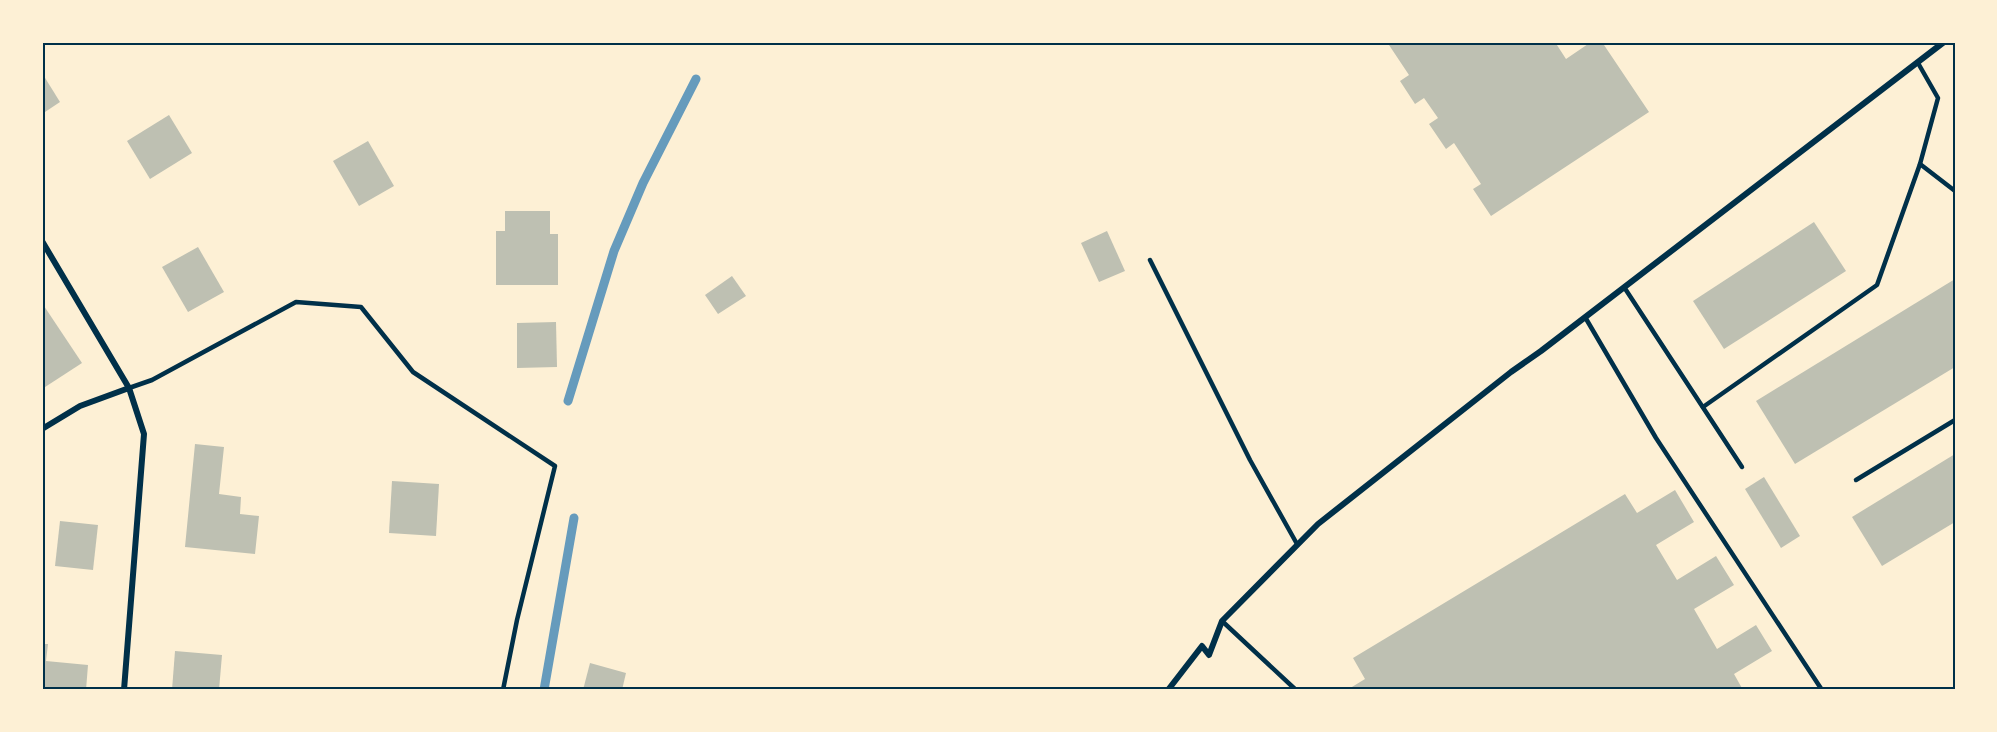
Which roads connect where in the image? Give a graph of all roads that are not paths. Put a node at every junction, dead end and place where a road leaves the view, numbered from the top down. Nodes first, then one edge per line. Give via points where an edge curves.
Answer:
1 (1944, 42) edge
2 (1918, 63) junction
3 (1920, 164) junction
4 (1955, 191) edge
5 (42, 241) edge
6 (1150, 260) dead end
7 (1624, 287) junction
8 (1585, 317) junction
9 (129, 388) junction
10 (1703, 408) junction
11 (1955, 420) edge
12 (42, 429) edge
13 (1742, 466) dead end
14 (1856, 480) dead end
15 (1297, 544) junction
16 (1222, 621) junction
17 (123, 690) edge
18 (503, 690) edge
19 (1168, 690) edge
20 (1296, 690) edge
21 (1822, 690) edge

1 - 2 street
2 - 3 lane via 1938,98
2 - 7 street
3 - 4 lane
3 - 10 lane via 1877,285
5 - 9 street
6 - 15 lane
7 - 8 street
7 - 10 lane
8 - 15 street via 1510,372
8 - 21 lane via 1656,438
9 - 12 street via 80,406
9 - 17 street via 144,434
9 - 18 lane via 152,380 296,302 361,306 413,372 555,466
10 - 13 lane
11 - 14 lane
15 - 16 street
16 - 19 street via 1209,655 1202,646
16 - 20 lane

